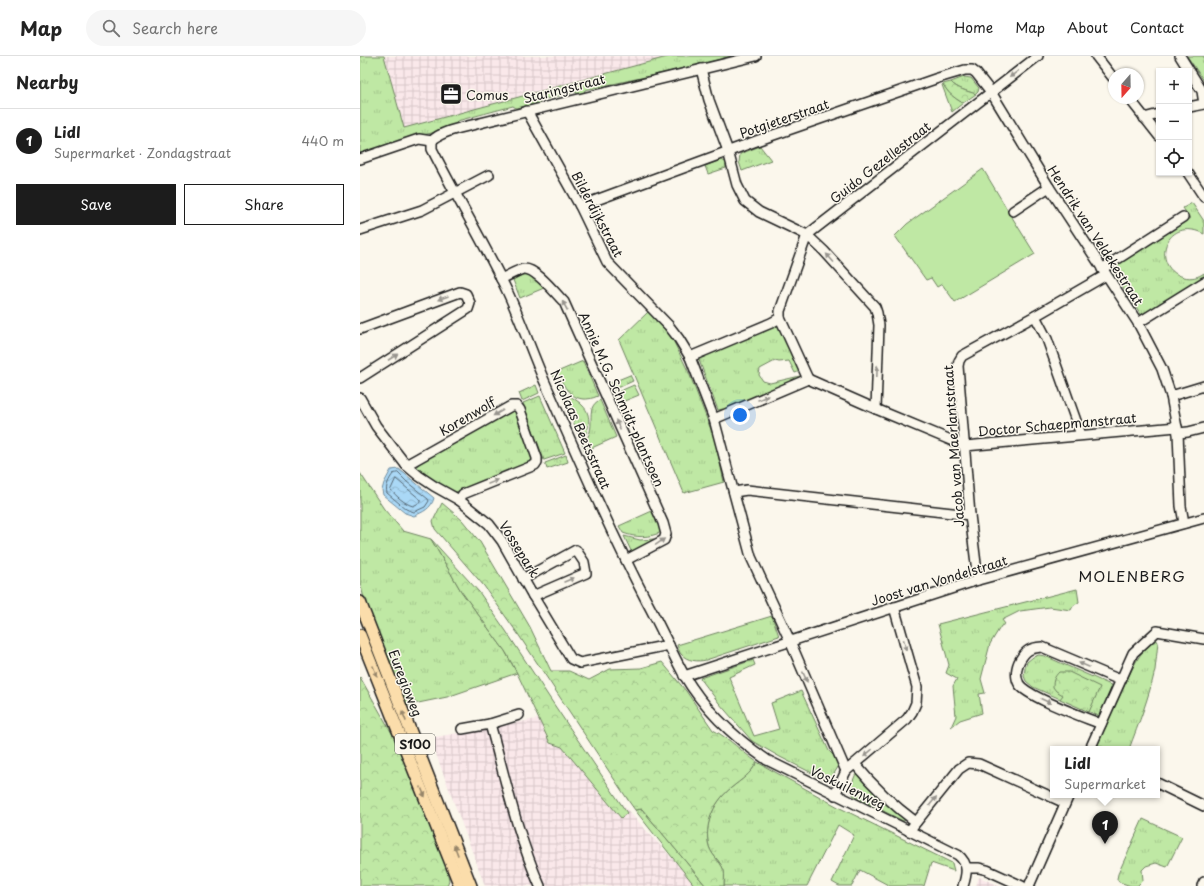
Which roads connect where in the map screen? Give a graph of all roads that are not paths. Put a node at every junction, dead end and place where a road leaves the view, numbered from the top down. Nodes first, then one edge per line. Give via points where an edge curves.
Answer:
1 (756, 56) edge
2 (1038, 56) edge
3 (1096, 56) edge
4 (1180, 56) edge
5 (701, 69) junction
6 (1108, 71) edge
7 (991, 92) junction
8 (1134, 104) edge
9 (1204, 104) edge
10 (1192, 106) edge
11 (527, 111) junction
12 (1156, 115) edge
13 (1144, 118) junction
14 (1156, 132) edge
15 (432, 141) junction
16 (728, 151) junction
17 (360, 159) edge
18 (488, 175) dead end
19 (1190, 176) edge
20 (1049, 186) junction
21 (455, 193) junction
22 (1204, 196) edge
23 (580, 206) junction
24 (1014, 211) dead end
25 (1183, 217) dead end
26 (360, 230) edge
27 (807, 235) junction
28 (1104, 272) junction
29 (501, 279) junction
30 (1204, 282) edge
31 (1035, 316) junction
32 (780, 318) junction
33 (1138, 323) junction
34 (360, 329) edge
35 (690, 357) junction
36 (360, 378) edge
37 (808, 379) junction
38 (1204, 386) edge
39 (1171, 396) junction
40 (360, 398) edge
41 (876, 410) junction
42 (714, 419) junction
43 (1204, 428) edge
44 (1178, 430) junction
45 (1081, 435) junction
46 (965, 446) junction
47 (406, 465) junction
48 (734, 492) junction
49 (459, 500) junction
50 (970, 515) junction
51 (1204, 518) edge
52 (1184, 523) junction
53 (626, 560) junction
54 (523, 579) junction
55 (978, 580) junction
56 (533, 596) junction
57 (360, 602) edge
58 (894, 607) junction
59 (360, 635) edge
60 (1204, 639) edge
61 (790, 641) junction
62 (669, 645) junction
63 (684, 676) junction
64 (1120, 680) junction
65 (519, 715) dead end
66 (490, 724) junction
67 (1101, 724) junction
68 (462, 729) dead end
69 (1091, 746) edge
70 (855, 764) junction
71 (846, 771) junction
72 (1160, 784) edge
73 (1050, 792) edge
74 (835, 795) junction
75 (1067, 799) edge
76 (1203, 804) edge
77 (916, 822) junction
78 (909, 831) junction
79 (967, 868) junction
80 (1204, 882) edge
81 (460, 886) edge
82 (471, 886) edge
83 (540, 886) edge
84 (962, 886) edge
85 (1022, 886) edge
86 (1029, 886) edge
87 (1202, 886) edge

1 - 5 street, Staringstraat
2 -> 7 street, Guido Gezellestraat
3 - 6 street
4 - 9 street via 1202,91
5 - 11 street, Staringstraat
5 - 16 street via 709,100
7 - 16 street, Potgieterstraat via 976,73 965,70
7 - 20 street, Hendrik van Veldekestraat
7 - 27 street, Guido Gezellestraat
8 - 13 street
9 - 10 street
11 - 15 street, Staringstraat via 446,132
11 - 23 street, Bilderdijkstraat
12 - 13 street
13 - 14 street
15 - 17 street, Staringstraat via 419,139
15 - 21 street, Nicolaas Beetsstraat via 432,149
16 - 23 street, Potgieterstraat
16 - 27 street via 737,185 745,200 759,212
18 - 21 street
19 - 22 street
20 - 24 street
20 - 28 street, Hendrik van Veldekestraat
21 - 26 street via 422,210
21 - 29 street, Nicolaas Beetsstraat
23 - 35 street, Bilderdijkstraat via 607,262 669,326
25 - 28 street, Jacob van Maerlantstraat
27 - 32 street via 780,311
41 -> 27 street via 879,325 875,307
28 - 31 street, Jacob van Maerlantstraat
28 - 33 street, Hendrik van Veldekestraat
29 - 53 street, Nicolaas Beetsstraat
53 -> 29 street, Annie M.G. Schmidt-plantsoen via 664,540 666,534 661,518 564,302 530,270 522,269
30 - 33 street
31 - 45 street via 1047,339
31 - 46 street, Jacob van Maerlantstraat via 962,356 959,361
32 - 35 street
32 - 37 street
33 - 39 street, Hendrik van Veldekestraat via 1162,369
36 -> 34 street via 468,309 470,303 466,294 460,292
35 - 42 street, Bilderdijkstraat
37 - 41 street, Doctor Schaepmanstraat
42 -> 37 street
38 - 39 street
39 - 44 street, Hendrik van Veldekestraat
40 - 47 street, Vossepark via 376,426
41 - 46 street, Doctor Schaepmanstraat
42 - 48 street, Bilderdijkstraat
43 - 44 street via 1188,432
44 - 45 street, Doctor Schaepmanstraat
44 - 52 street, Hendrik van Veldekestraat
45 - 46 street, Doctor Schaepmanstraat
46 - 50 street, Jacob van Maerlantstraat
47 - 49 street, Vossepark via 443,492
49 -> 47 street, Korenwolf via 463,494 537,462 520,410 516,406 511,406
48 - 50 street via 747,490
48 - 61 street, Bilderdijkstraat via 751,557
49 - 54 street, Vossepark via 489,524 502,541
50 - 55 street, Jacob van Maerlantstraat
51 - 52 street, Joost van Vondelstraat
52 - 55 street, Joost van Vondelstraat
53 - 62 street, Nicolaas Beetsstraat
54 - 56 street, Vossepark
56 -> 54 street via 586,573 584,562 576,550
55 - 58 street, Joost van Vondelstraat
56 - 62 street, Vossepark via 571,658 580,663
82 -> 57 main road, Euregioweg / S100
58 - 61 street, Joost van Vondelstraat
58 -> 70 street via 916,688 916,703 907,719
59 -> 81 main road, Euregioweg / S100
60 - 64 street via 1157,631 1133,653
61 - 63 street, Joost van Vondelstraat
61 -> 71 street, Bilderdijkstraat
62 - 63 street, Nicolaas Beetsstraat
63 - 74 street, Voskuilenweg via 720,721 750,748 767,760
64 - 67 street
64 -> 67 street via 1042,647 1024,653 1018,664 1016,671 1019,684 1028,692
65 - 66 street
66 - 68 street
66 - 83 street via 531,867
67 - 69 street
70 - 71 street
70 - 77 street, Voskuilenweg via 879,791
71 - 74 street
72 - 76 street
77 -> 73 street via 959,769 968,763 979,764
74 - 78 street, Voskuilenweg
75 - 86 street
77 - 78 street
78 - 79 street, Voskuilenweg via 958,855
79 - 84 street
79 - 85 street via 987,870
80 - 87 street

